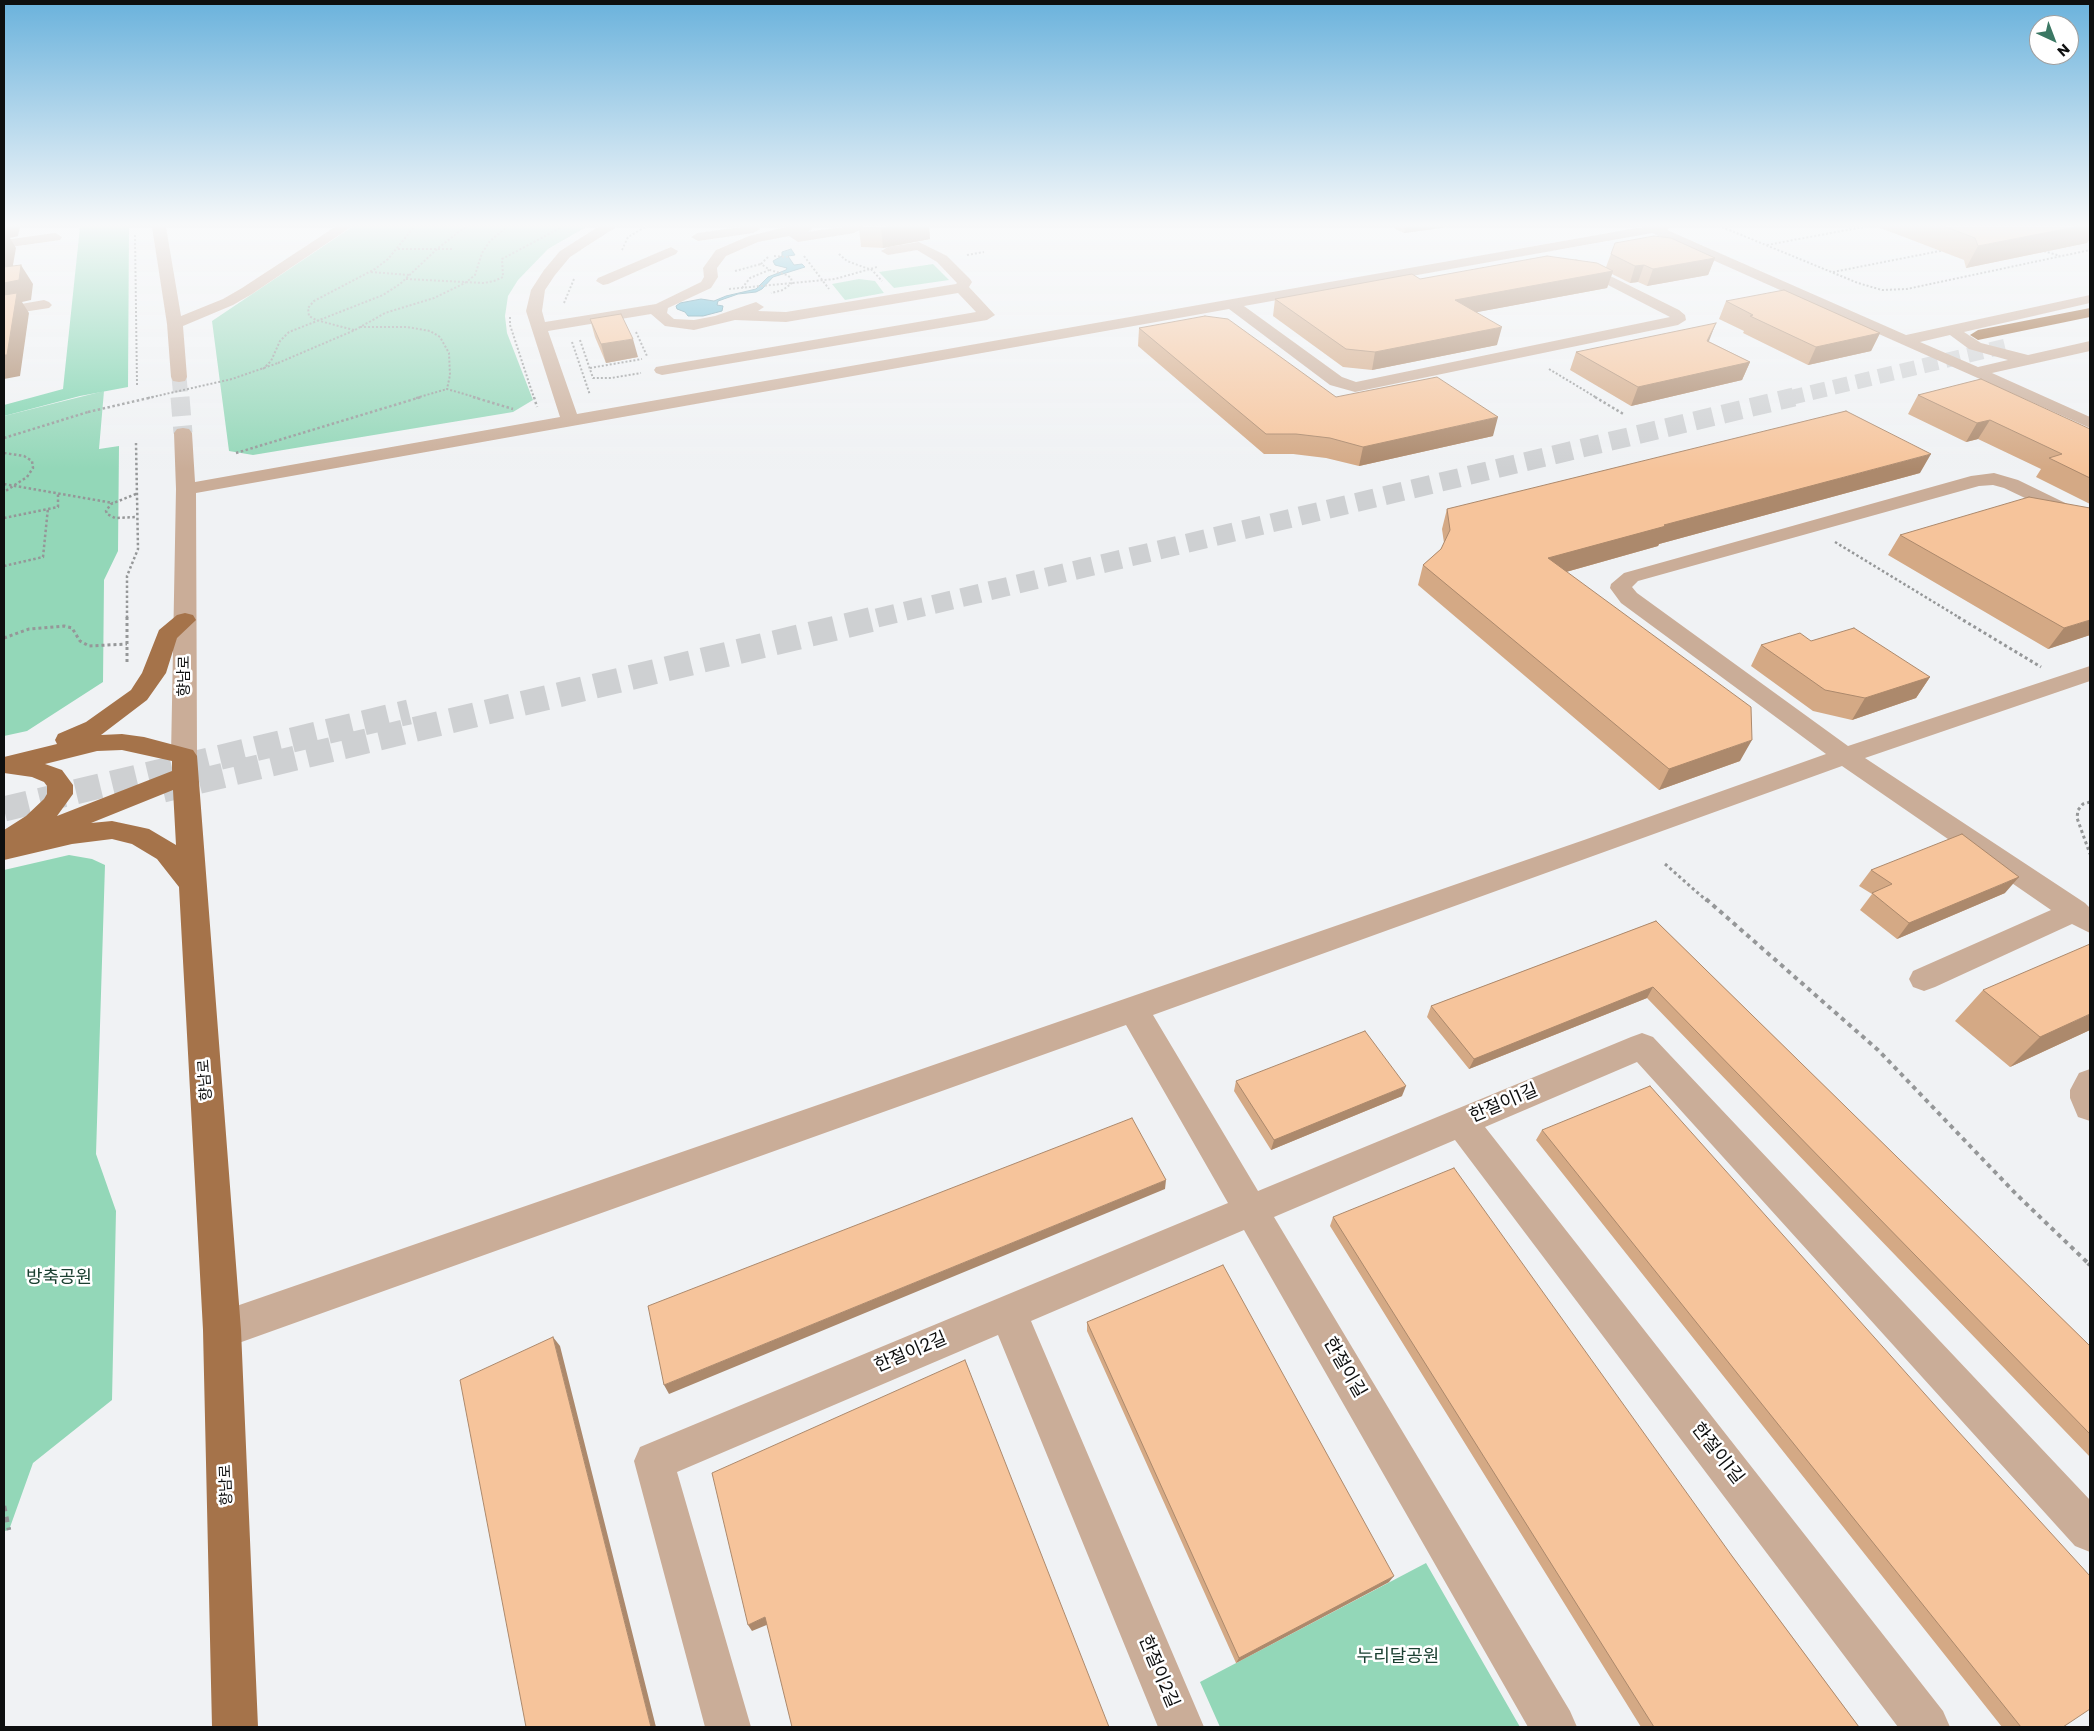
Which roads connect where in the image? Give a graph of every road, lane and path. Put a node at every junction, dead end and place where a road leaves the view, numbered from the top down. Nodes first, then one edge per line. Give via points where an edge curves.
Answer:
1 (25, 308) edge
2 (136, 308) edge
3 (172, 308) edge
4 (214, 308) edge
5 (308, 308) edge
6 (353, 308) edge
7 (403, 308) edge
8 (535, 308) edge
9 (661, 308) joint
10 (731, 308) edge
11 (747, 308) edge
12 (842, 308) edge
13 (980, 308) edge
14 (1210, 308) edge
15 (1237, 308) edge
16 (1664, 308) edge
17 (1834, 308) edge
18 (2050, 308) edge
19 (4, 311) edge
20 (2090, 312) edge
21 (735, 314) junction
22 (799, 315) junction
23 (510, 317) dead end
24 (316, 320) junction
25 (175, 324) junction
26 (632, 325) dead end
27 (360, 327) junction
28 (538, 328) junction
29 (1958, 328) junction
30 (355, 330) junction
31 (1978, 335) tunnel mouth
32 (578, 336) dead end
33 (1906, 340) junction
34 (2025, 342) dead end
35 (819, 343) junction
36 (2006, 346) tunnel mouth
37 (2090, 346) edge
38 (1429, 359) edge
39 (2030, 360) junction
40 (590, 368) junction
41 (263, 369) junction
42 (662, 370) joint
43 (1445, 370) junction
44 (1977, 372) junction
45 (179, 377) tunnel mouth
46 (137, 385) dead end
47 (447, 389) junction
48 (538, 409) dead end
49 (508, 414) dead end
50 (570, 420) junction
51 (2090, 423) edge
52 (183, 434) tunnel mouth
53 (4, 438) edge
54 (136, 443) dead end
55 (4, 453) edge
56 (236, 453) dead end
57 (4, 484) edge
58 (15, 486) junction
59 (186, 489) junction
60 (4, 492) edge
61 (58, 494) junction
62 (136, 494) junction
63 (113, 503) junction
64 (48, 508) junction
65 (136, 517) junction
66 (4, 518) edge
67 (2090, 523) edge
68 (1810, 527) junction
69 (4, 566) edge
70 (185, 620) junction
71 (4, 638) edge
72 (127, 644) junction
73 (127, 667) dead end
74 (2078, 677) edge
75 (1845, 756) junction
76 (6, 765) edge
77 (185, 766) junction
78 (2090, 802) edge
79 (4, 843) edge
80 (4, 848) edge
81 (2090, 854) edge
82 (1665, 864) dead end
83 (194, 888) junction
84 (2082, 917) edge
85 (1924, 979) dead end
86 (1133, 1008) junction
87 (2090, 1083) edge
88 (2090, 1107) edge
89 (1461, 1122) junction
90 (1251, 1210) junction
91 (2090, 1265) edge
92 (1008, 1312) junction
93 (222, 1330) junction
94 (4, 1506) edge
95 (9, 1530) dead end
96 (2090, 1531) edge
97 (235, 1727) edge
98 (728, 1727) edge
99 (1181, 1727) edge
100 (1554, 1727) edge
101 (1927, 1727) edge

1 - 19 street
2 - 46 path
3 - 25 street
4 - 25 street
5 - 24 path via 309,316
6 - 24 path
7 - 27 path
8 - 28 street
9 - 21 street via 659,315 663,319 681,324 707,323
9 - 28 street
10 - 21 path
11 - 21 street
12 - 22 street
13 - 35 street via 987,315
14 - 50 street
15 - 43 street via 1341,384 1362,387
16 - 43 street via 1678,315 1678,320
17 - 33 street
18 - 29 street
20 - 31 highway
21 - 22 street
22 - 35 street
23 - 48 path
24 - 30 path
24 - 41 path via 289,332
25 - 45 street
26 - 40 path via 648,358
27 - 30 path
27 - 47 path via 418,328 440,337 451,364
28 - 50 street
29 - 33 street
29 - 39 street via 1958,335 1975,346
30 - 41 path, bridge
32 - 40 path
33 - 44 street
34 - 36 highway
35 - 42 street
37 - 39 street
38 - 43 street
39 - 44 street
40 - 42 path via 593,378
41 - 53 path, bridge via 88,412
44 - 51 street
47 - 49 path via 517,411
47 - 56 path
50 - 59 street
52 - 59 street, 향남로
54 - 62 path
55 - 58 path via 24,456 32,461 33,468 27,477
57 - 58 path
58 - 60 path
58 - 61 path
59 - 70 street, 향남로
61 - 63 path
61 - 64 path via 58,507
62 - 63 path
62 - 65 path
63 - 65 path via 106,511 110,516 122,519
64 - 66 path
64 - 69 path via 43,557
65 - 72 path via 138,549 127,576
67 - 68 street via 2011,484 1985,479
68 - 74 path
68 - 75 street via 1631,577 1621,588 1629,598
70 - 76 main road via 167,635 154,673 139,695 117,713 95,728
70 - 77 street, 향남로
71 - 72 path via 29,629 64,626 72,628 80,641 89,646
72 - 73 path
74 - 75 street
75 - 84 street
75 - 86 street
76 - 77 main road via 88,745 122,742 144,745
76 - 79 main road via 53,776 60,786 60,794 35,823
77 - 80 main road
77 - 83 main road, 향남로
78 - 81 path via 2078,810 2077,818
80 - 83 main road via 112,830 140,836 167,852
82 - 91 path via 1878,1050 2017,1196
83 - 93 main road, 향남로
84 - 85 street
86 - 90 street, 한절이길
86 - 93 street
87 - 88 street via 2086,1090
89 - 90 street
89 - 96 street, 한절이1길 via 1642,1046
89 - 101 street, 한절이1길
90 - 92 street
90 - 100 street, 한절이길
92 - 98 street, 한절이2길 via 654,1461
92 - 99 street, 한절이2길
93 - 97 main road, 향남로
94 - 95 path

